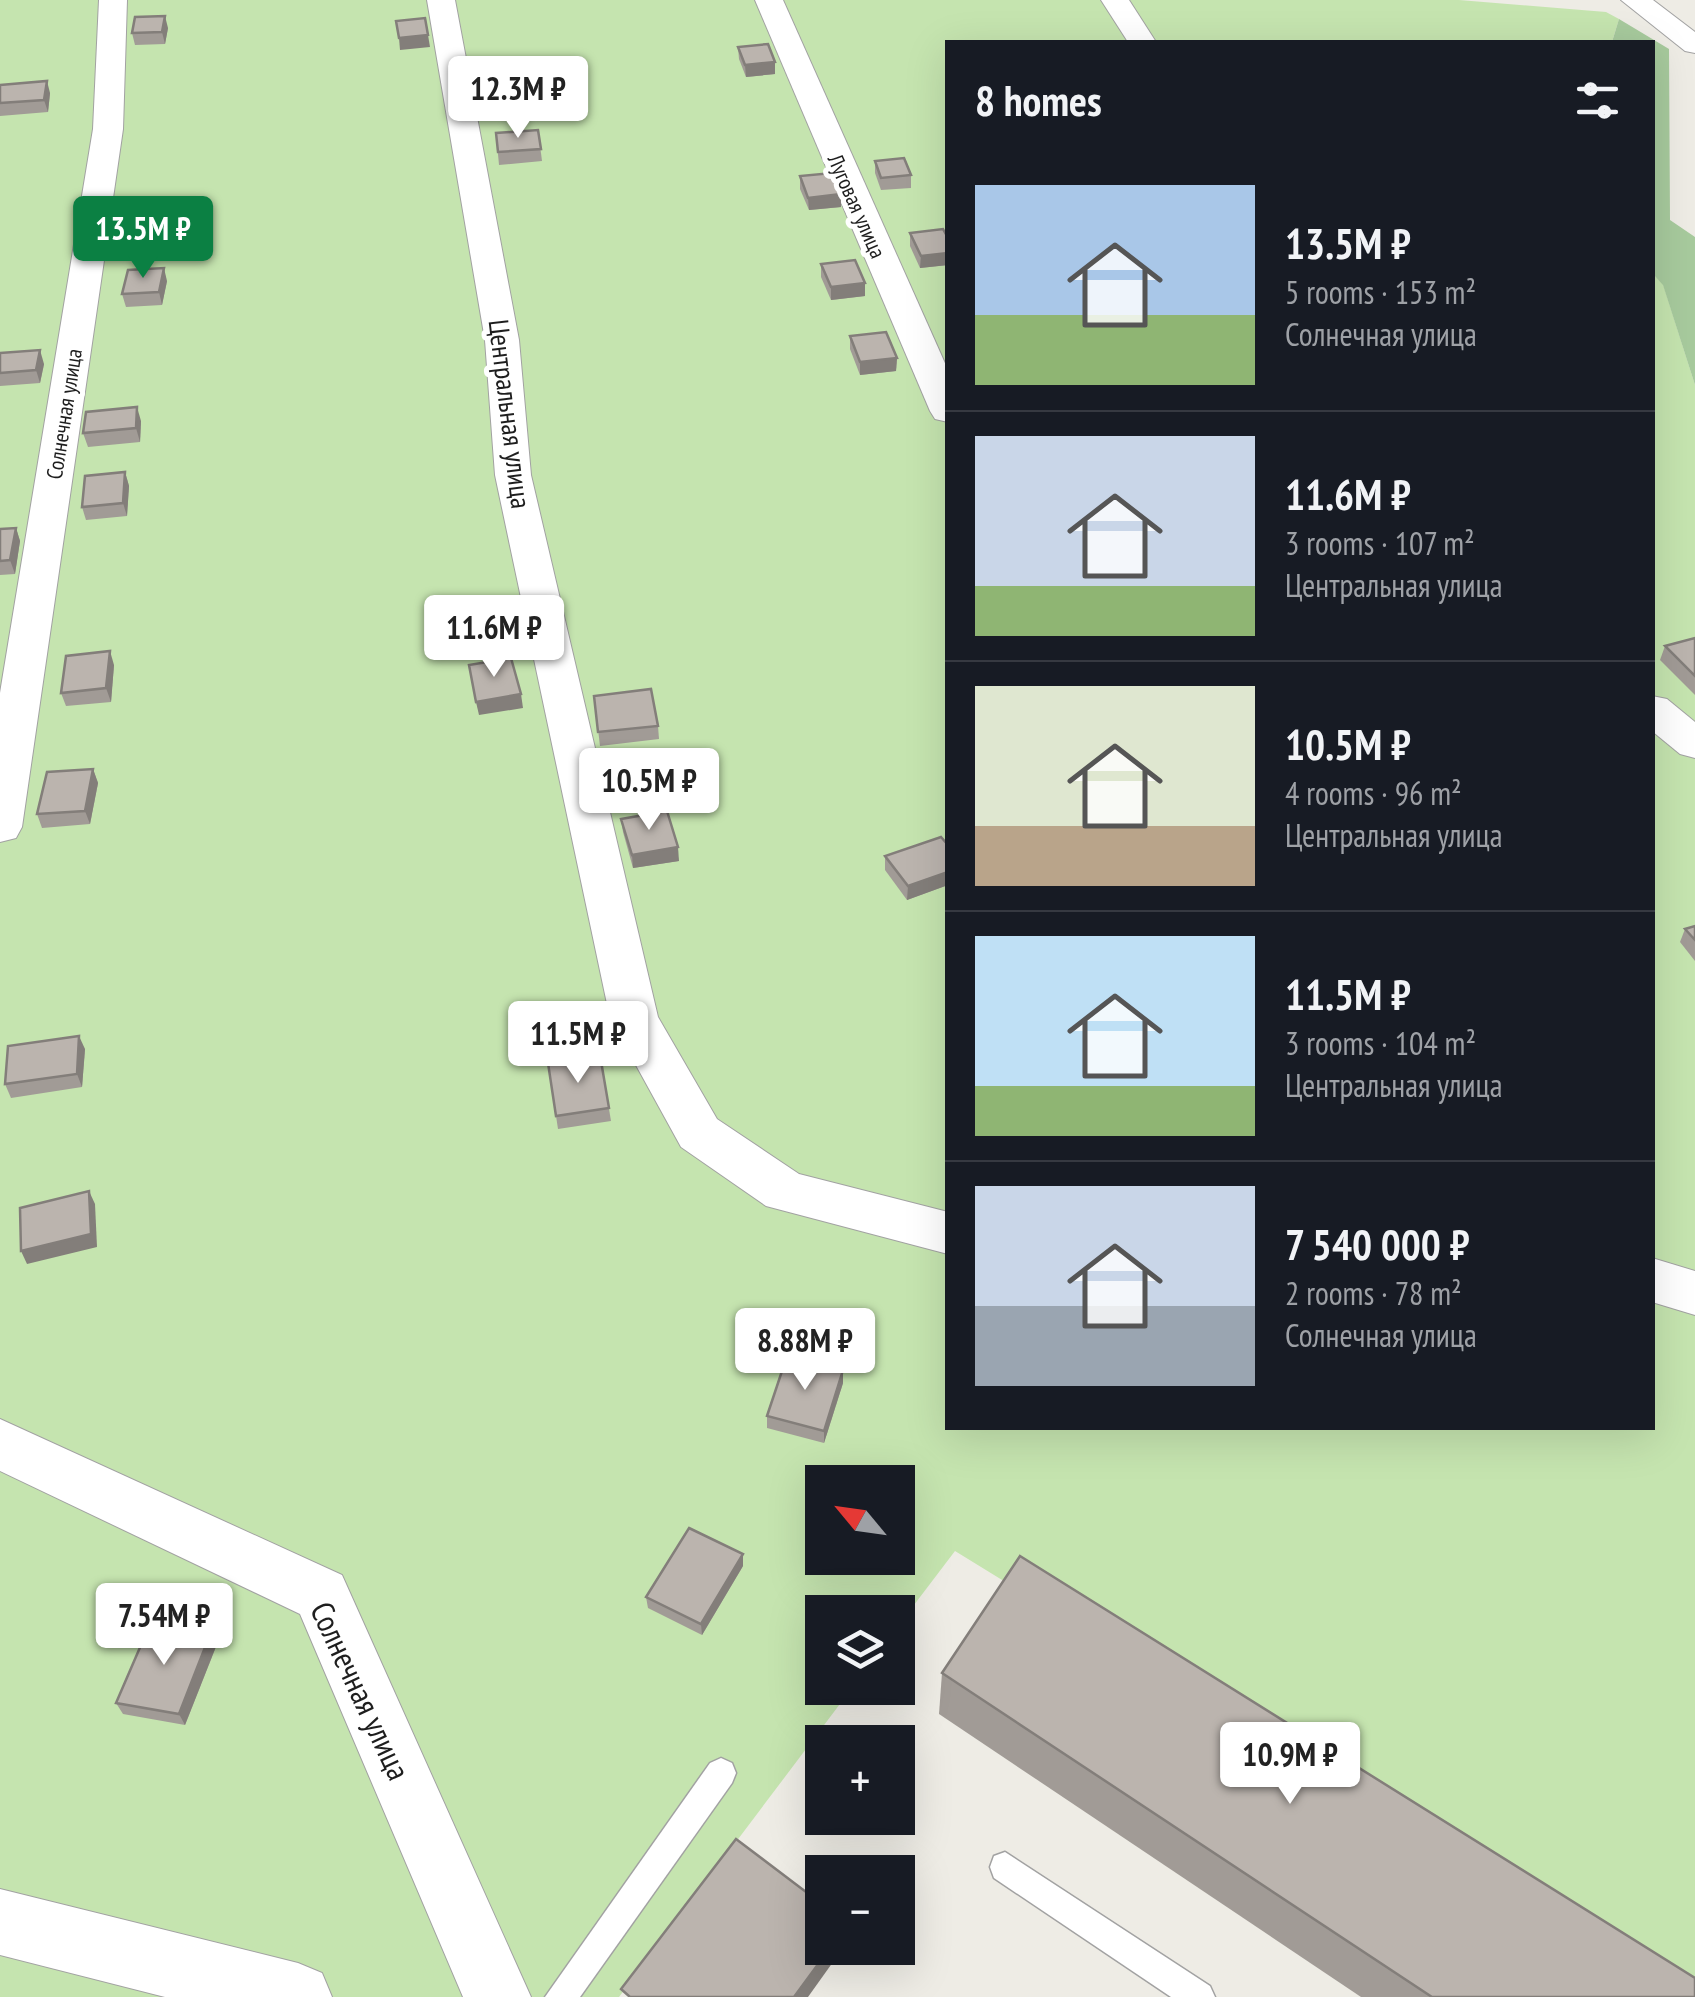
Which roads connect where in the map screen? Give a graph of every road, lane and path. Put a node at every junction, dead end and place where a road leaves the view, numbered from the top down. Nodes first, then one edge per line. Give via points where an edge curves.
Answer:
1 (113, 0) edge
2 (441, 0) edge
3 (769, 0) edge
4 (1114, 0) edge
5 (1635, 0) edge
6 (1141, 40) edge
7 (1695, 45) edge
8 (945, 404) edge
9 (1655, 711) edge
10 (1695, 744) edge
11 (0, 827) edge
12 (945, 1233) edge
13 (1655, 1281) edge
14 (1695, 1293) edge
15 (0, 1444) edge
16 (721, 1773) dead end
17 (1005, 1867) dead end
18 (0, 1922) edge
19 (298, 1997) edge
20 (497, 1997) edge
21 (562, 1997) edge
22 (1199, 1997) edge

1 - 11 street, Солнечная улица via 108,129
2 - 12 street, Центральная улица via 502,340 514,474 634,1018 699,1133 784,1191
3 - 8 street, Луговая улица
4 - 6 street
5 - 7 street
9 - 10 street
13 - 14 street
15 - 20 street, Солнечная улица via 321,1595
16 - 21 lane
17 - 22 lane
18 - 19 street

